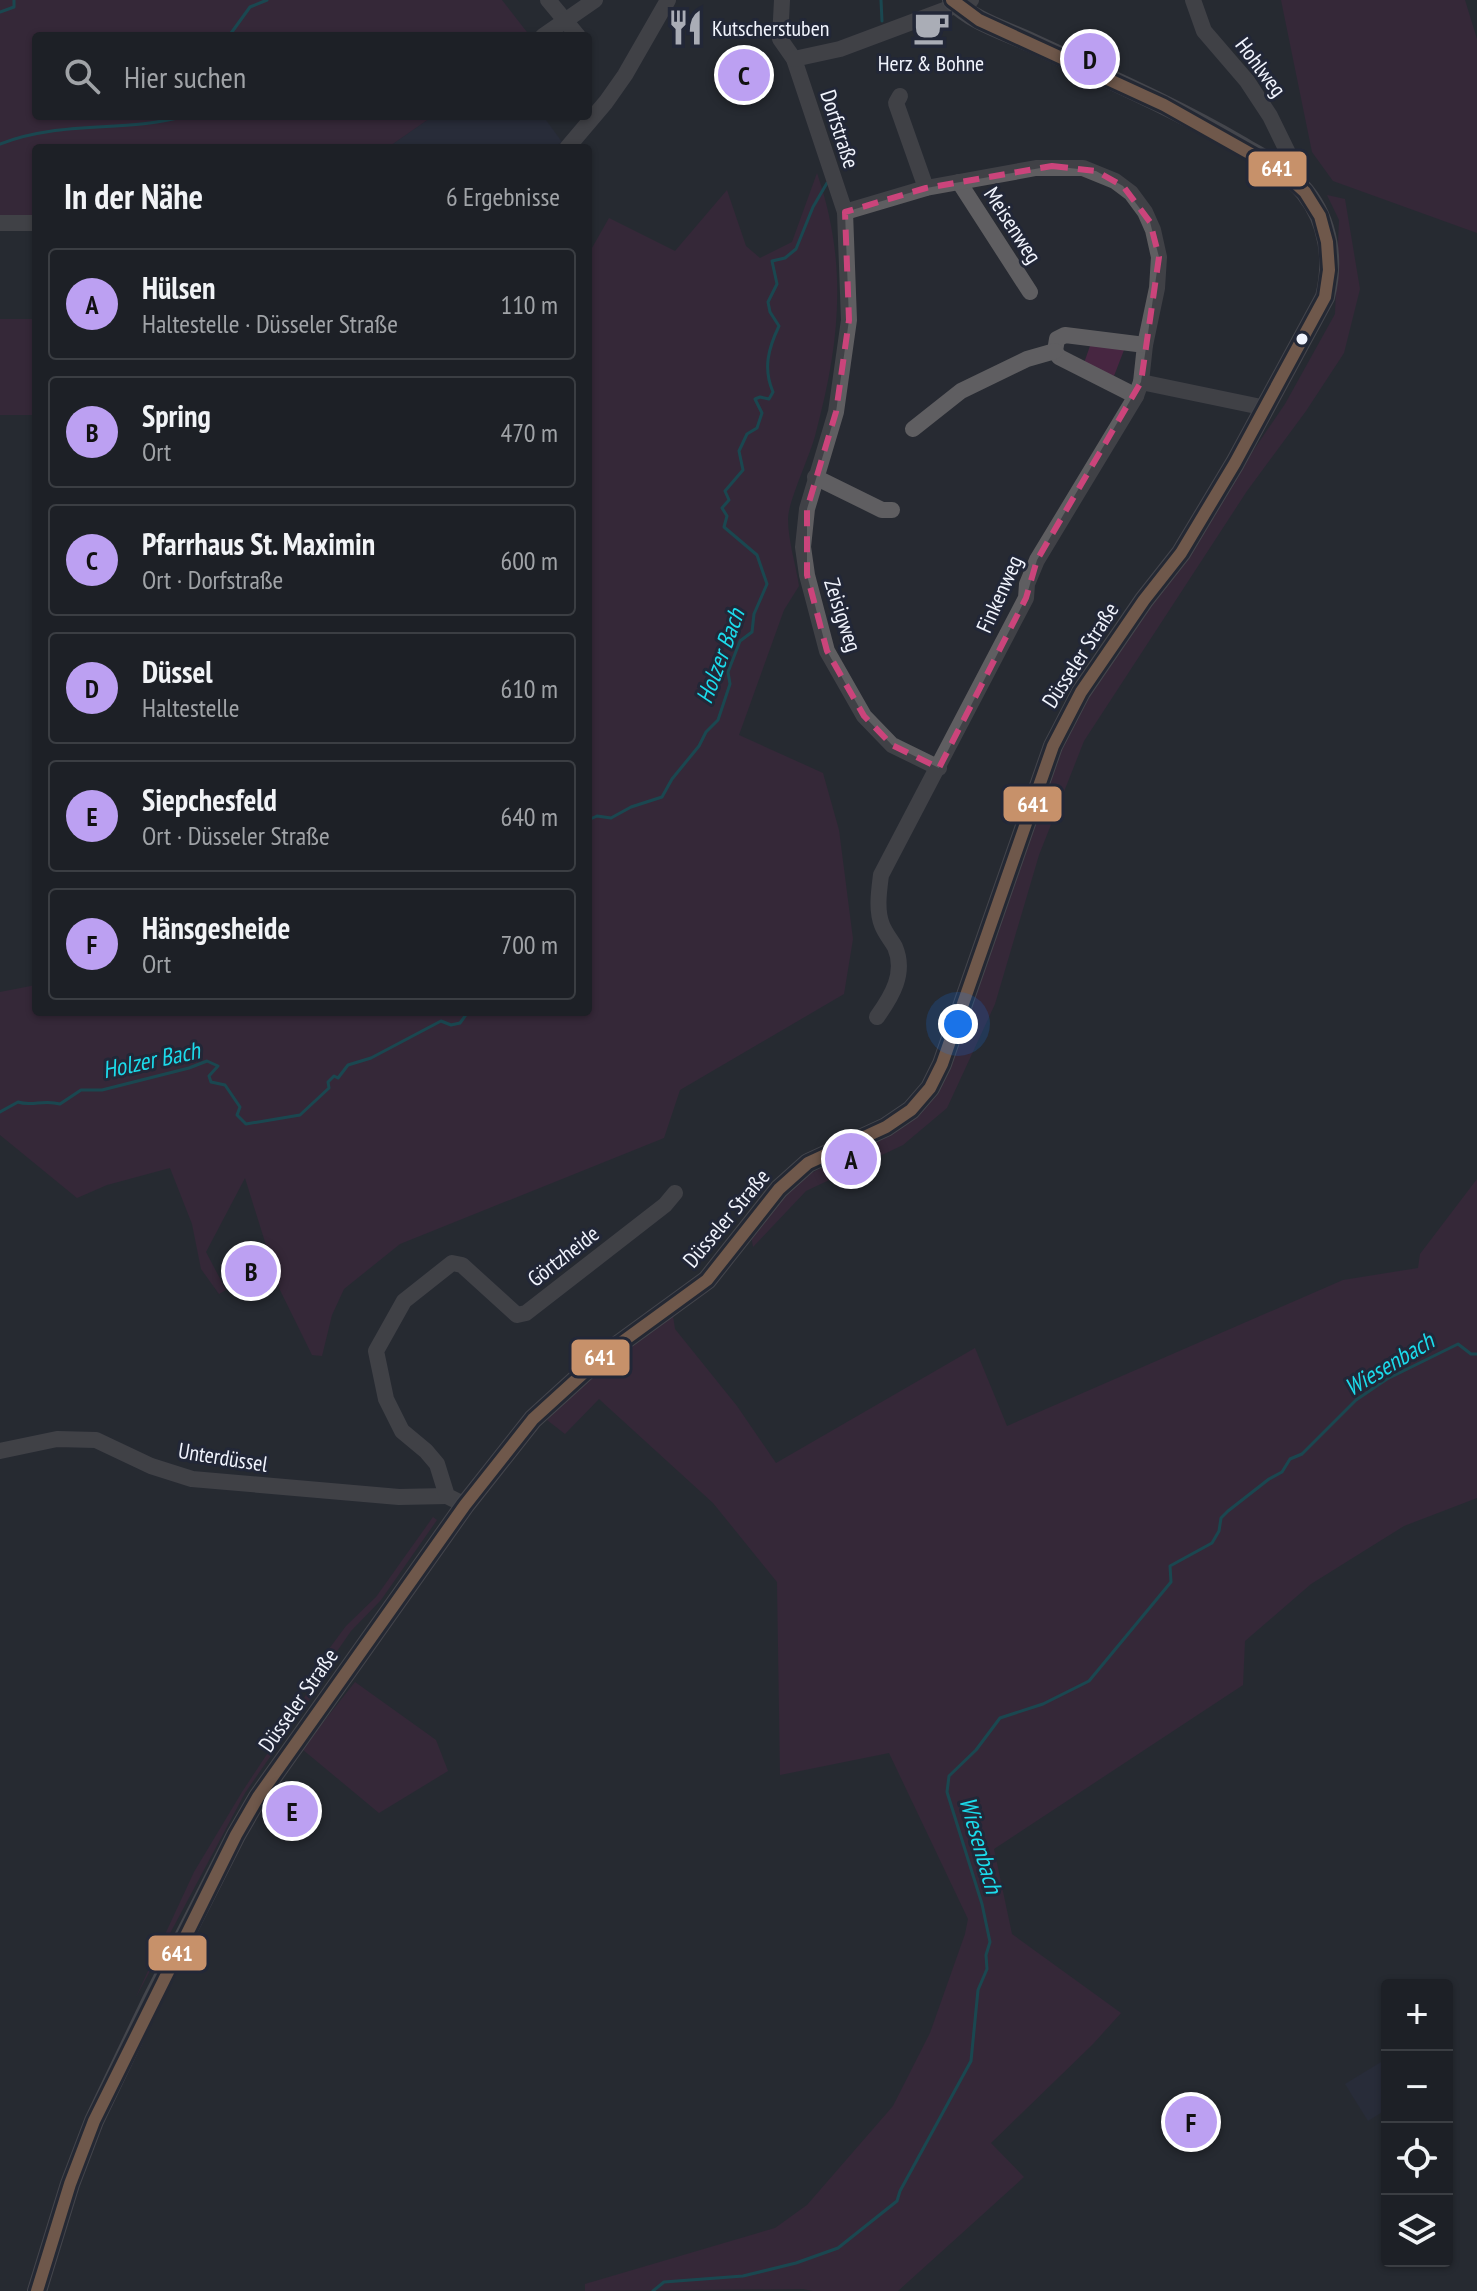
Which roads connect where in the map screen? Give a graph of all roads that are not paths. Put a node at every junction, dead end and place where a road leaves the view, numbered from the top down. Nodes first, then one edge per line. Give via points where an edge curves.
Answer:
1 (548, 0) edge
2 (595, 0) edge
3 (782, 0) edge
4 (1193, 0) edge
5 (666, 1) edge
6 (960, 2) edge
7 (566, 20) junction
8 (549, 32) edge
9 (575, 32) edge
10 (794, 59) junction
11 (900, 96) dead end
12 (592, 119) edge
13 (591, 120) edge
14 (570, 144) edge
15 (1292, 161) dead end
16 (959, 182) junction
17 (926, 188) junction
18 (845, 212) junction
19 (0, 223) edge
20 (32, 223) edge
21 (1030, 292) dead end
22 (1145, 345) junction
23 (1055, 351) junction
24 (1138, 389) junction
25 (1266, 408) junction
26 (913, 429) dead end
27 (815, 477) junction
28 (892, 510) dead end
29 (939, 768) junction
30 (877, 1017) dead end
31 (675, 1193) dead end
32 (0, 1451) edge
33 (456, 1500) junction
34 (37, 2291) edge

1 - 7 street
2 - 7 street
3 - 10 street, Dorfstraße via 780,39
4 - 15 street, Hohlweg via 1204,31 1255,93
5 - 12 street via 625,75
6 - 10 street via 840,49
6 - 25 main road, Düsseler Straße via 1209,128 1294,179 1307,195 1327,240 1328,286
7 - 8 street
7 - 9 street
10 - 18 street, Dorfstraße
11 - 17 street via 896,103
13 - 14 street
16 - 17 street, Finkenweg
16 - 21 street, Meisenweg
16 - 22 street, Finkenweg via 1068,166 1096,171 1123,186 1145,212 1158,248 1159,278
17 - 18 street, Finkenweg
18 - 27 street, Zeisigweg via 849,320 836,412
19 - 20 street
22 - 23 street via 1065,335 1057,339
22 - 24 street, Finkenweg
23 - 24 street
23 - 26 street via 961,391
24 - 25 street
24 - 29 street, Finkenweg via 1037,560 1026,598
25 - 33 main road, Düsseler Straße via 1181,553 1066,718 930,1088 898,1120 808,1163 779,1189 707,1280 561,1391
27 - 28 street
27 - 29 street, Zeisigweg via 803,547 827,651 864,716 892,745
29 - 30 street, Finkenweg via 881,875 881,924 896,949 899,973 892,996
31 - 33 street, Görtzheide via 526,1313 517,1315 462,1265 452,1263 404,1301 376,1351 386,1399 402,1431 437,1464
32 - 33 street, Unterdüssel via 57,1439 96,1440 192,1479
33 - 34 main road, Düsseler Straße via 236,1835 94,2121

